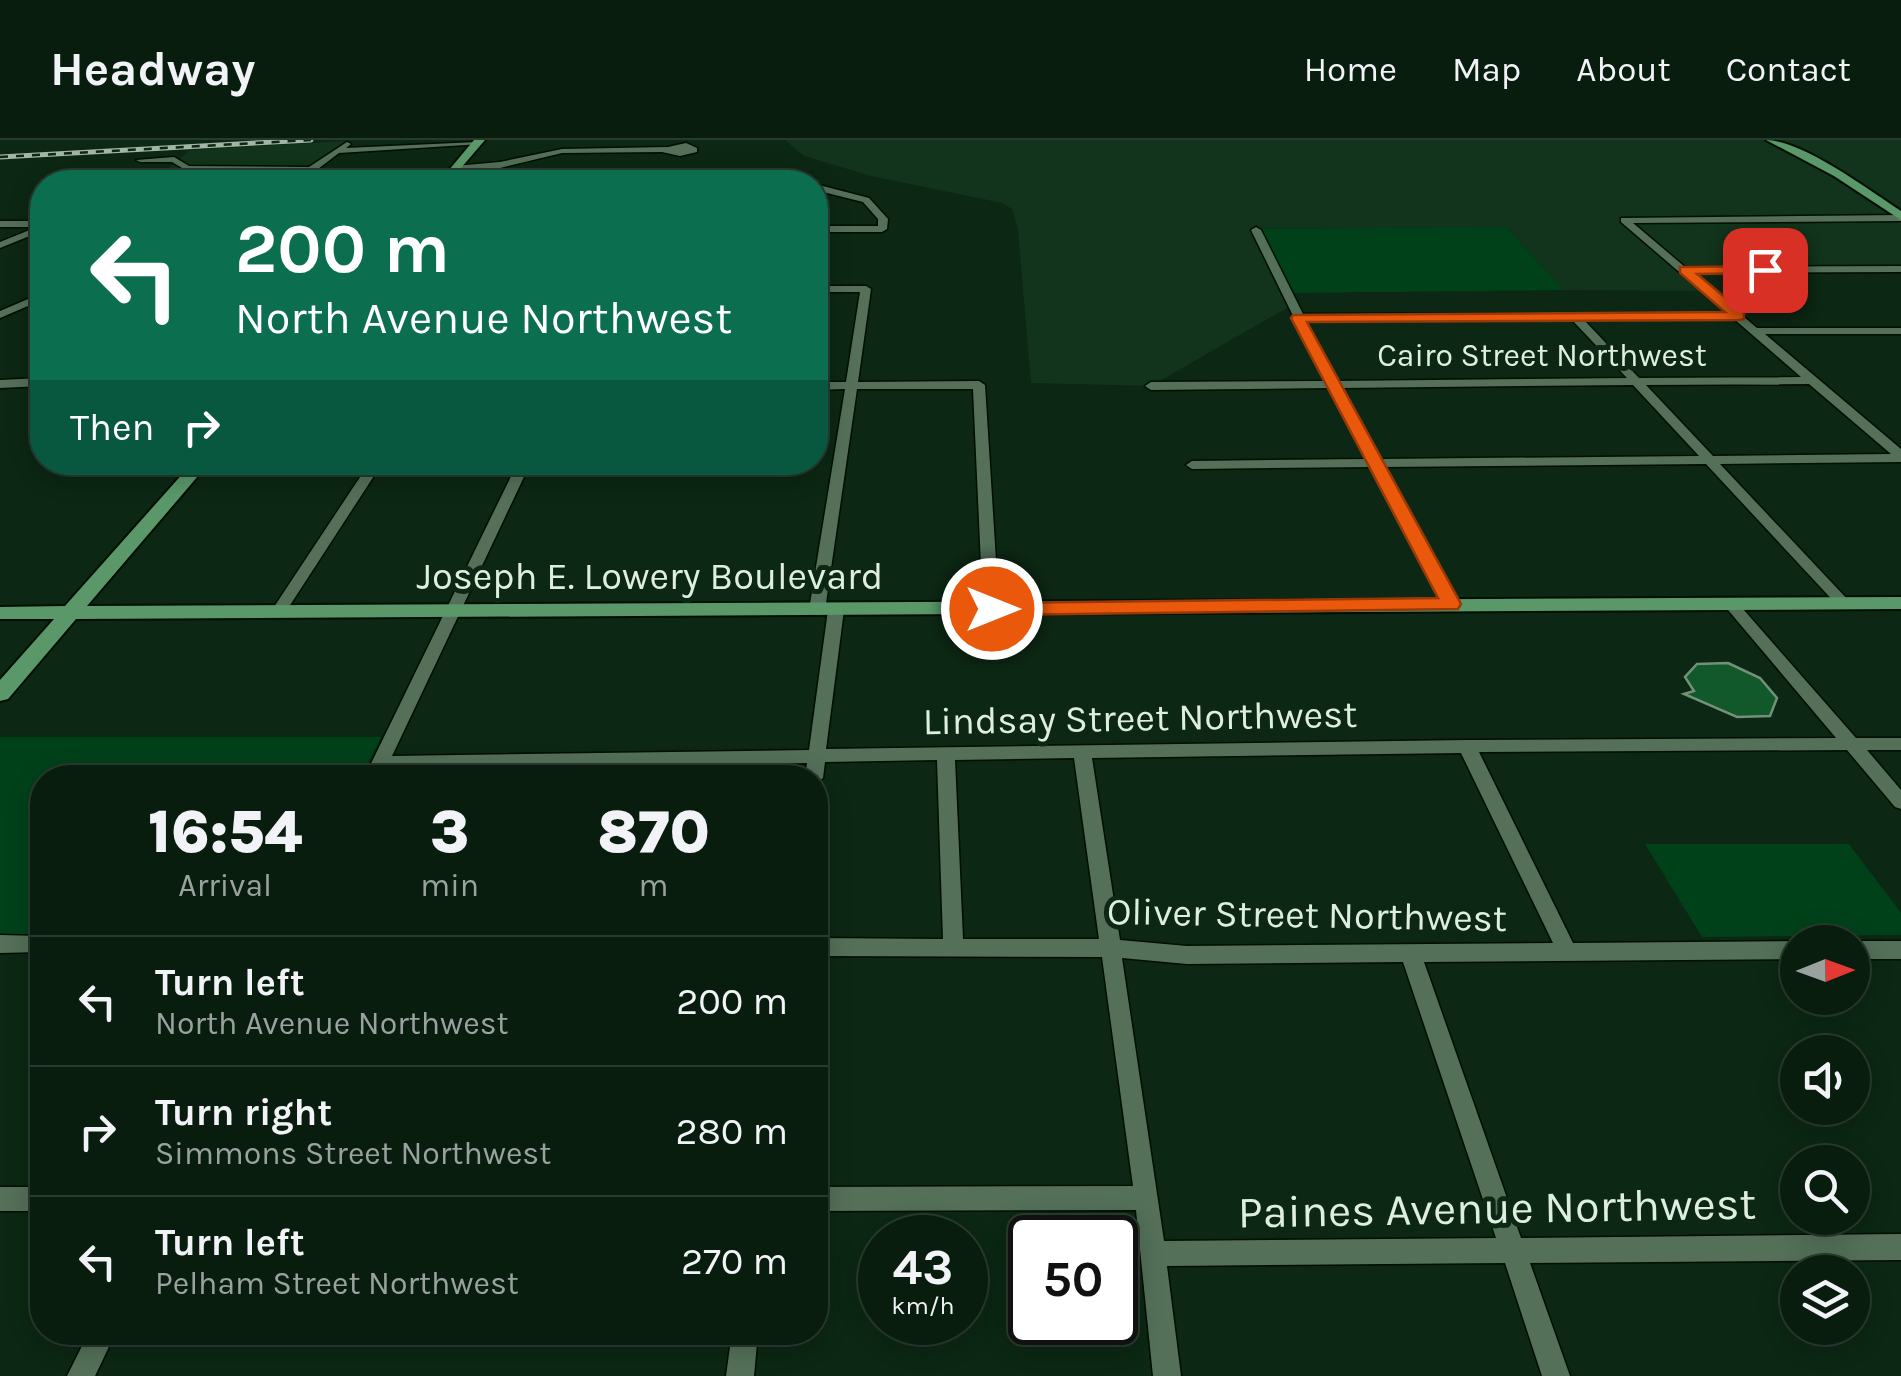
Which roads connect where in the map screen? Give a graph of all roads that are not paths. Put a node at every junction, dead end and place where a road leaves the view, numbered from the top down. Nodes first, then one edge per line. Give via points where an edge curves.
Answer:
1 (479, 142) edge
2 (346, 145) edge
3 (1774, 145) edge
4 (666, 148) dead end
5 (140, 160) dead end
6 (459, 166) junction
7 (311, 170) joint
8 (455, 170) edge
9 (828, 190) edge
10 (1872, 198) junction
11 (1901, 217) edge
12 (0, 224) edge
13 (30, 225) edge
14 (828, 229) edge
15 (1256, 230) dead end
16 (30, 231) edge
17 (0, 245) edge
18 (1901, 269) edge
19 (1684, 270) junction
20 (828, 289) edge
21 (30, 301) edge
22 (0, 315) edge
23 (1575, 316) junction
24 (1739, 316) junction
25 (1298, 318) junction
26 (1756, 331) junction
27 (1901, 331) edge
28 (1814, 380) junction
29 (1636, 381) junction
30 (30, 383) edge
31 (0, 384) edge
32 (1332, 384) junction
33 (828, 386) edge
34 (851, 386) junction
35 (1151, 386) dead end
36 (1901, 457) edge
37 (1710, 461) junction
38 (1374, 464) junction
39 (1192, 465) dead end
40 (191, 475) edge
41 (368, 475) edge
42 (519, 475) edge
43 (1901, 603) edge
44 (1452, 604) junction
45 (1731, 604) junction
46 (1844, 604) junction
47 (992, 609) junction
48 (827, 610) junction
49 (73, 611) junction
50 (0, 612) edge
51 (453, 612) junction
52 (278, 613) junction
53 (0, 694) edge
54 (1850, 744) junction
55 (1901, 744) edge
56 (1467, 746) junction
57 (1082, 750) junction
58 (946, 755) junction
59 (816, 756) junction
60 (379, 765) edge
61 (534, 765) edge
62 (815, 765) edge
63 (1901, 802) edge
64 (0, 944) edge
65 (30, 944) edge
66 (953, 946) junction
67 (828, 948) edge
68 (1111, 948) junction
69 (1780, 950) edge
70 (1870, 950) edge
71 (1901, 950) edge
72 (1566, 952) junction
73 (1411, 954) junction
74 (1147, 1198) junction
75 (0, 1199) edge
76 (30, 1199) edge
77 (828, 1199) edge
78 (1901, 1247) edge
79 (1512, 1250) junction
80 (1153, 1254) junction
81 (96, 1345) edge
82 (744, 1345) edge
83 (81, 1376) edge
84 (740, 1376) edge
85 (1167, 1376) edge
86 (1556, 1376) edge

1 - 2 street
1 - 6 main road
2 - 7 street
3 - 10 main road
3 - 10 main road
4 - 6 street via 562,151
5 - 7 street via 174,160 206,170
6 - 8 main road
9 - 14 street via 866,200 880,212 882,229
10 - 11 main road
11 - 19 street via 1624,220
12 - 13 street
15 - 25 street
16 - 17 street
18 - 19 street
19 - 24 street
20 - 34 street via 866,289
21 - 22 street
23 - 24 street
23 - 25 street
23 - 29 street
24 - 26 street
25 - 32 street
26 - 27 street
26 - 28 street
28 - 29 street, Cairo Street Northwest
28 - 36 street
29 - 32 street, Cairo Street Northwest
29 - 37 street
30 - 31 street
32 - 35 street, Cairo Street Northwest
32 - 38 street
33 - 34 street
34 - 47 street via 978,385
34 - 48 street
36 - 37 street
37 - 38 street
37 - 46 street
38 - 39 street
38 - 44 street
40 - 49 main road
41 - 52 street
42 - 51 street
43 - 46 main road, Joseph E. Lowery Boulevard
44 - 45 main road, Joseph E. Lowery Boulevard
44 - 47 main road, Joseph E. Lowery Boulevard
45 - 46 main road, Joseph E. Lowery Boulevard
45 - 54 street
47 - 48 main road, Joseph E. Lowery Boulevard
48 - 51 main road, Joseph E. Lowery Boulevard
48 - 59 street
49 - 50 main road, Joseph E. Lowery Boulevard
49 - 52 main road, Joseph E. Lowery Boulevard
49 - 53 main road
51 - 52 main road, Joseph E. Lowery Boulevard
51 - 60 street
54 - 55 street, Lindsay Street Northwest
54 - 56 street, Lindsay Street Northwest
54 - 63 street
56 - 57 street, Lindsay Street Northwest
56 - 72 street
57 - 58 street, Lindsay Street Northwest
57 - 68 street
58 - 59 street, Lindsay Street Northwest
58 - 66 street
59 - 61 street, Lindsay Street Northwest
59 - 62 street
64 - 65 street
66 - 67 street, Oliver Street Northwest
66 - 68 street, Oliver Street Northwest
68 - 73 street, Oliver Street Northwest via 1187,956
68 - 74 street
69 - 72 street, Oliver Street Northwest
70 - 71 street
72 - 73 street, Oliver Street Northwest
73 - 79 street
74 - 77 street
74 - 80 street
75 - 76 street
78 - 79 street, Paines Avenue Northwest
79 - 80 street, Paines Avenue Northwest
79 - 86 street
80 - 85 street
81 - 83 street
82 - 84 street

